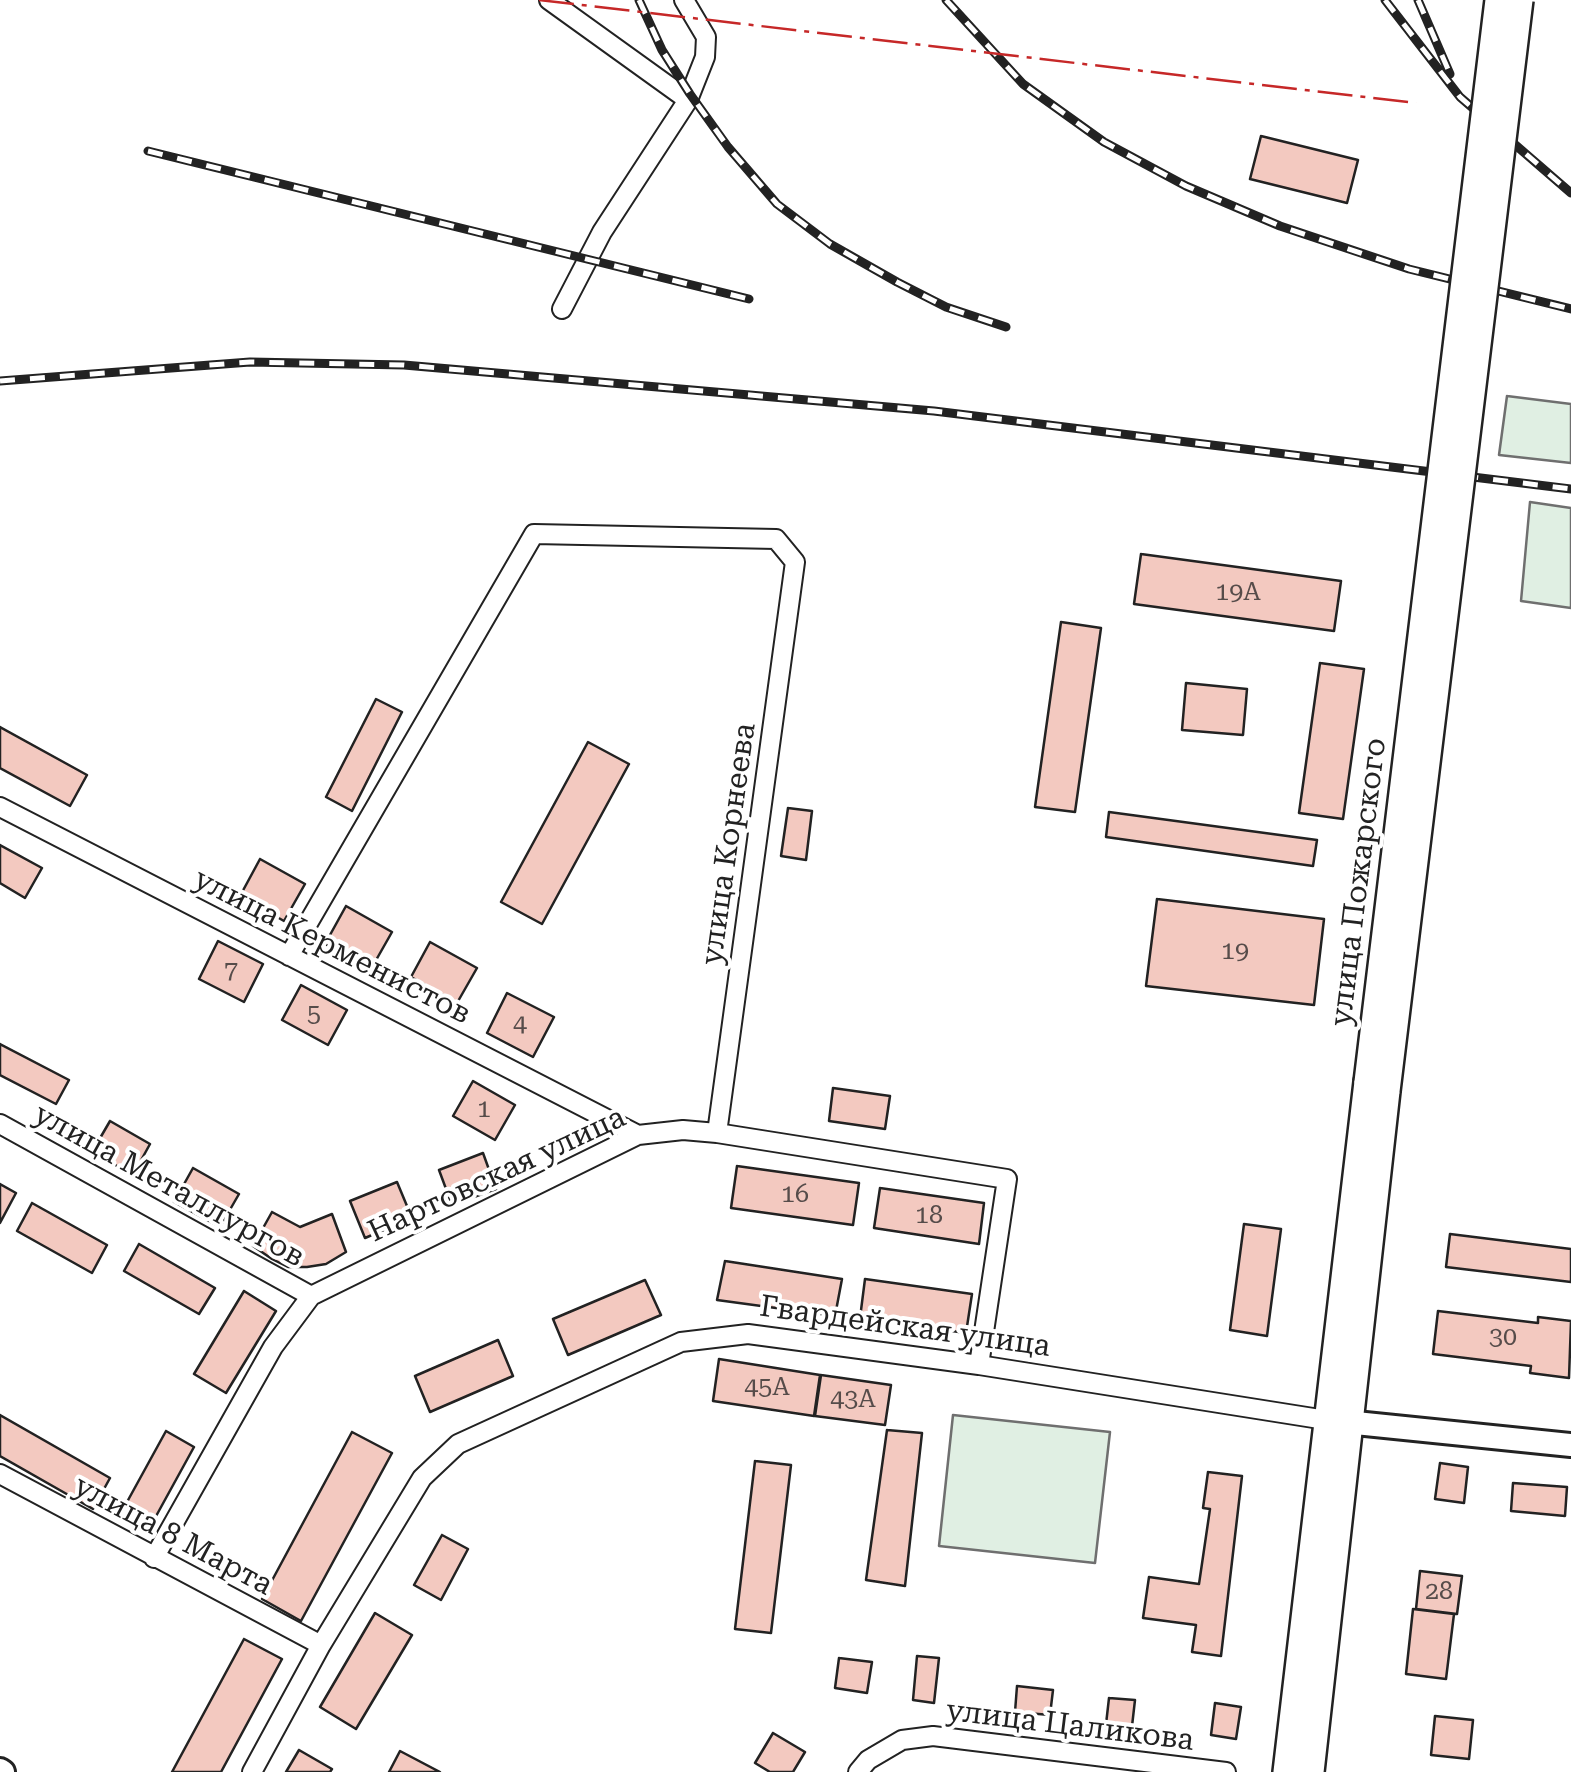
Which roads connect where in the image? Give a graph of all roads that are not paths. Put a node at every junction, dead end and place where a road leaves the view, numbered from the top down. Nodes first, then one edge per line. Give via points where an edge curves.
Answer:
1 (549, 0) edge
2 (684, 0) edge
3 (1498, 0) edge
4 (1520, 0) edge
5 (688, 100) junction
6 (562, 309) dead end
7 (0, 808) edge
8 (290, 956) junction
9 (1377, 1086) junction
10 (0, 1124) edge
11 (717, 1132) junction
12 (638, 1136) junction
13 (311, 1296) junction
14 (979, 1366) junction
15 (1339, 1421) junction
16 (1571, 1445) edge
17 (0, 1474) edge
18 (154, 1558) junction
19 (321, 1646) junction
20 (252, 1772) edge
21 (858, 1772) edge
22 (1226, 1772) edge
23 (1286, 1772) edge
24 (1311, 1772) edge

1 - 5 street
2 - 5 street via 706,37
3 - 9 main road, улица Пожарского, bridge
4 - 9 main road, улица Пожарского, bridge
5 - 6 street via 602,232
7 - 8 street, улица Керменистов
8 - 11 street, улица Корнеева via 534,534 776,539 795,562
8 - 12 street, улица Керменистов
9 - 15 main road, улица Пожарского
10 - 13 street, улица Металлургов
11 - 12 street, Нартовская улица
11 - 14 street, Нартовская улица via 1007,1179
12 - 13 street, Нартовская улица
13 - 18 street, Нартовская улица via 273,1347
14 - 15 street, Гвардейская улица
14 - 19 street, Гвардейская улица via 748,1334 681,1342 458,1444 422,1478
15 - 16 street, Гвардейская улица
15 - 23 main road, улица Пожарского
15 - 24 main road, улица Пожарского
17 - 18 street, улица 8 Марта
18 - 19 street, улица 8 Марта
19 - 20 street, Гвардейская улица
21 - 22 street, улица Цаликова via 902,1740 933,1736

